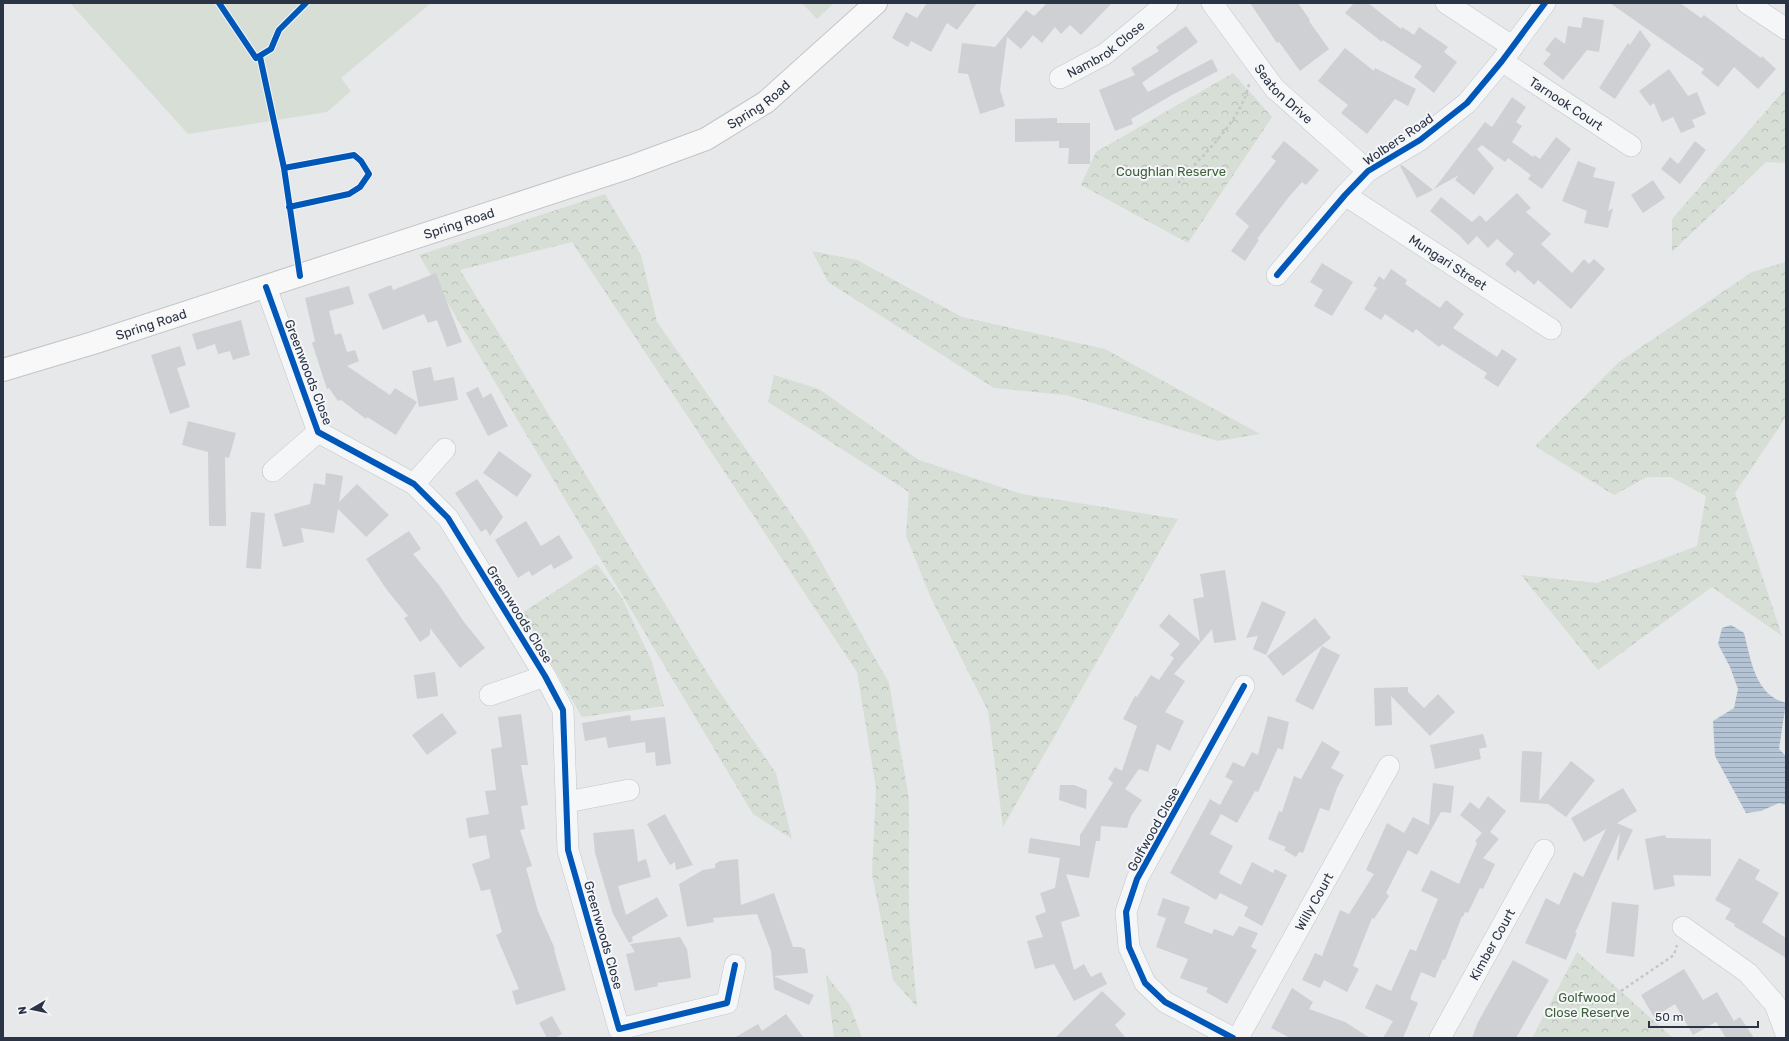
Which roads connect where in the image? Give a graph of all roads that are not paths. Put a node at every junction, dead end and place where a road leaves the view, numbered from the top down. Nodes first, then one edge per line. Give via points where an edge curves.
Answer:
1 (876, 3) edge
2 (1167, 3) edge
3 (1212, 3) edge
4 (1446, 3) edge
5 (1545, 3) edge
6 (1747, 3) edge
7 (1786, 29) edge
8 (1508, 54) junction
9 (1060, 78) dead end
10 (1631, 146) dead end
11 (1368, 171) junction
12 (1345, 195) junction
13 (1277, 275) dead end
14 (266, 288) junction
15 (1551, 330) dead end
16 (3, 370) edge
17 (318, 432) junction
18 (445, 449) dead end
19 (273, 471) dead end
20 (414, 484) junction
21 (545, 676) junction
22 (1244, 686) dead end
23 (490, 695) dead end
24 (1389, 766) dead end
25 (629, 790) dead end
26 (567, 802) junction
27 (1544, 850) dead end
28 (1683, 927) road end
29 (735, 965) dead end
30 (1786, 1034) edge
31 (1233, 1038) edge
32 (1238, 1038) edge
33 (1440, 1038) edge

1 - 14 main road, Spring Road via 766,102 706,139 630,168
2 - 9 street, Nambrok Close via 1106,54
3 - 11 street, Seaton Drive via 1275,89
4 - 8 street, Tarnook Court
5 - 8 street, Wolbers Road
6 - 7 street
8 - 10 street, Tarnook Court
8 - 11 street, Wolbers Road via 1467,103 1420,140
11 - 12 street, Wolbers Road
12 - 13 street, Wolbers Road
12 - 15 street, Mungari Street
14 - 16 main road, Spring Road
14 - 17 street, Greenwoods Close
17 - 19 street
17 - 20 street, Greenwoods Close
18 - 20 street
20 - 21 street, Greenwoods Close via 448,518
21 - 23 street
21 - 26 street, Greenwoods Close via 562,710
22 - 31 street, Golfwood Close via 1137,879 1126,912 1129,947 1145,983 1166,1002
24 - 32 street, Willy Court
25 - 26 street
26 - 29 street, Greenwoods Close via 568,850 620,1029 727,1003
27 - 33 street, Kimber Court
28 - 30 street via 1748,973 1775,1004

